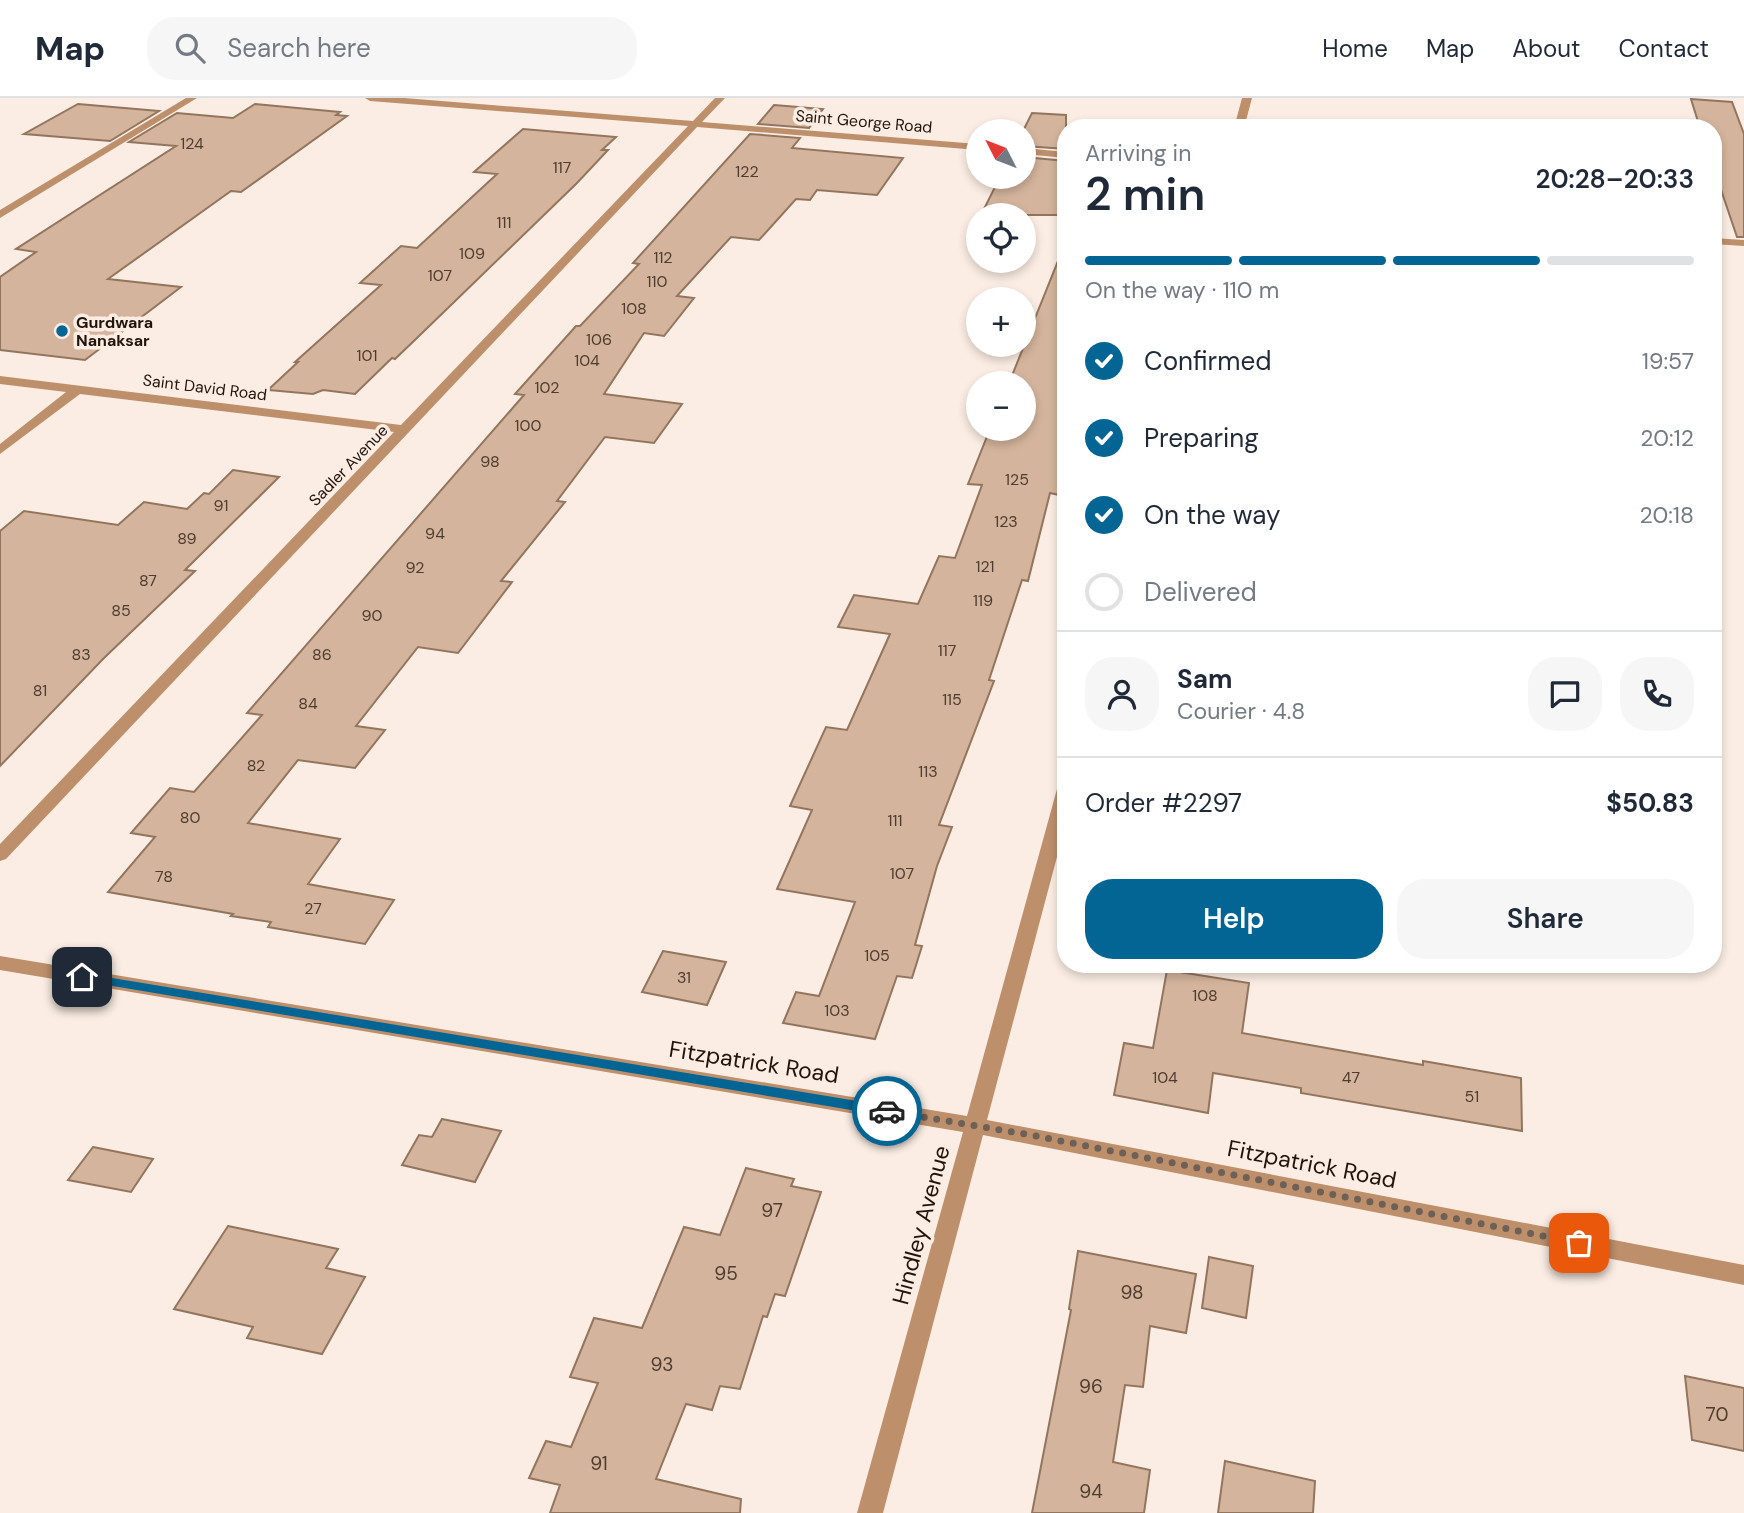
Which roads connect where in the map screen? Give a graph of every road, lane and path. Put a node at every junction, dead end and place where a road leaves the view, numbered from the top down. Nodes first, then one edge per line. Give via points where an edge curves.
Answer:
1 (192, 98) edge
2 (370, 98) edge
3 (720, 98) edge
4 (1247, 98) edge
5 (1241, 119) edge
6 (696, 123) junction
7 (966, 147) edge
8 (1036, 152) edge
9 (1057, 154) edge
10 (0, 215) edge
11 (1722, 242) edge
12 (1744, 243) edge
13 (0, 380) edge
14 (78, 389) junction
15 (406, 430) junction
16 (0, 450) edge
17 (1057, 822) edge
18 (0, 855) edge
19 (0, 963) edge
20 (975, 1126) junction
21 (1744, 1275) edge
22 (870, 1513) edge

1 - 10 street
2 - 6 street, Saint George Road
3 - 6 street, Sadler Avenue
4 - 5 street
6 - 7 street, Saint George Road
6 - 15 street, Sadler Avenue
8 - 9 street
11 - 12 street
13 - 14 street, Saint David Road
14 - 15 street, Saint David Road
14 - 16 street
15 - 18 street, Sadler Avenue
17 - 20 street, Hindley Avenue
19 - 20 street, Fitzpatrick Road
20 - 21 street, Fitzpatrick Road
20 - 22 street, Hindley Avenue

